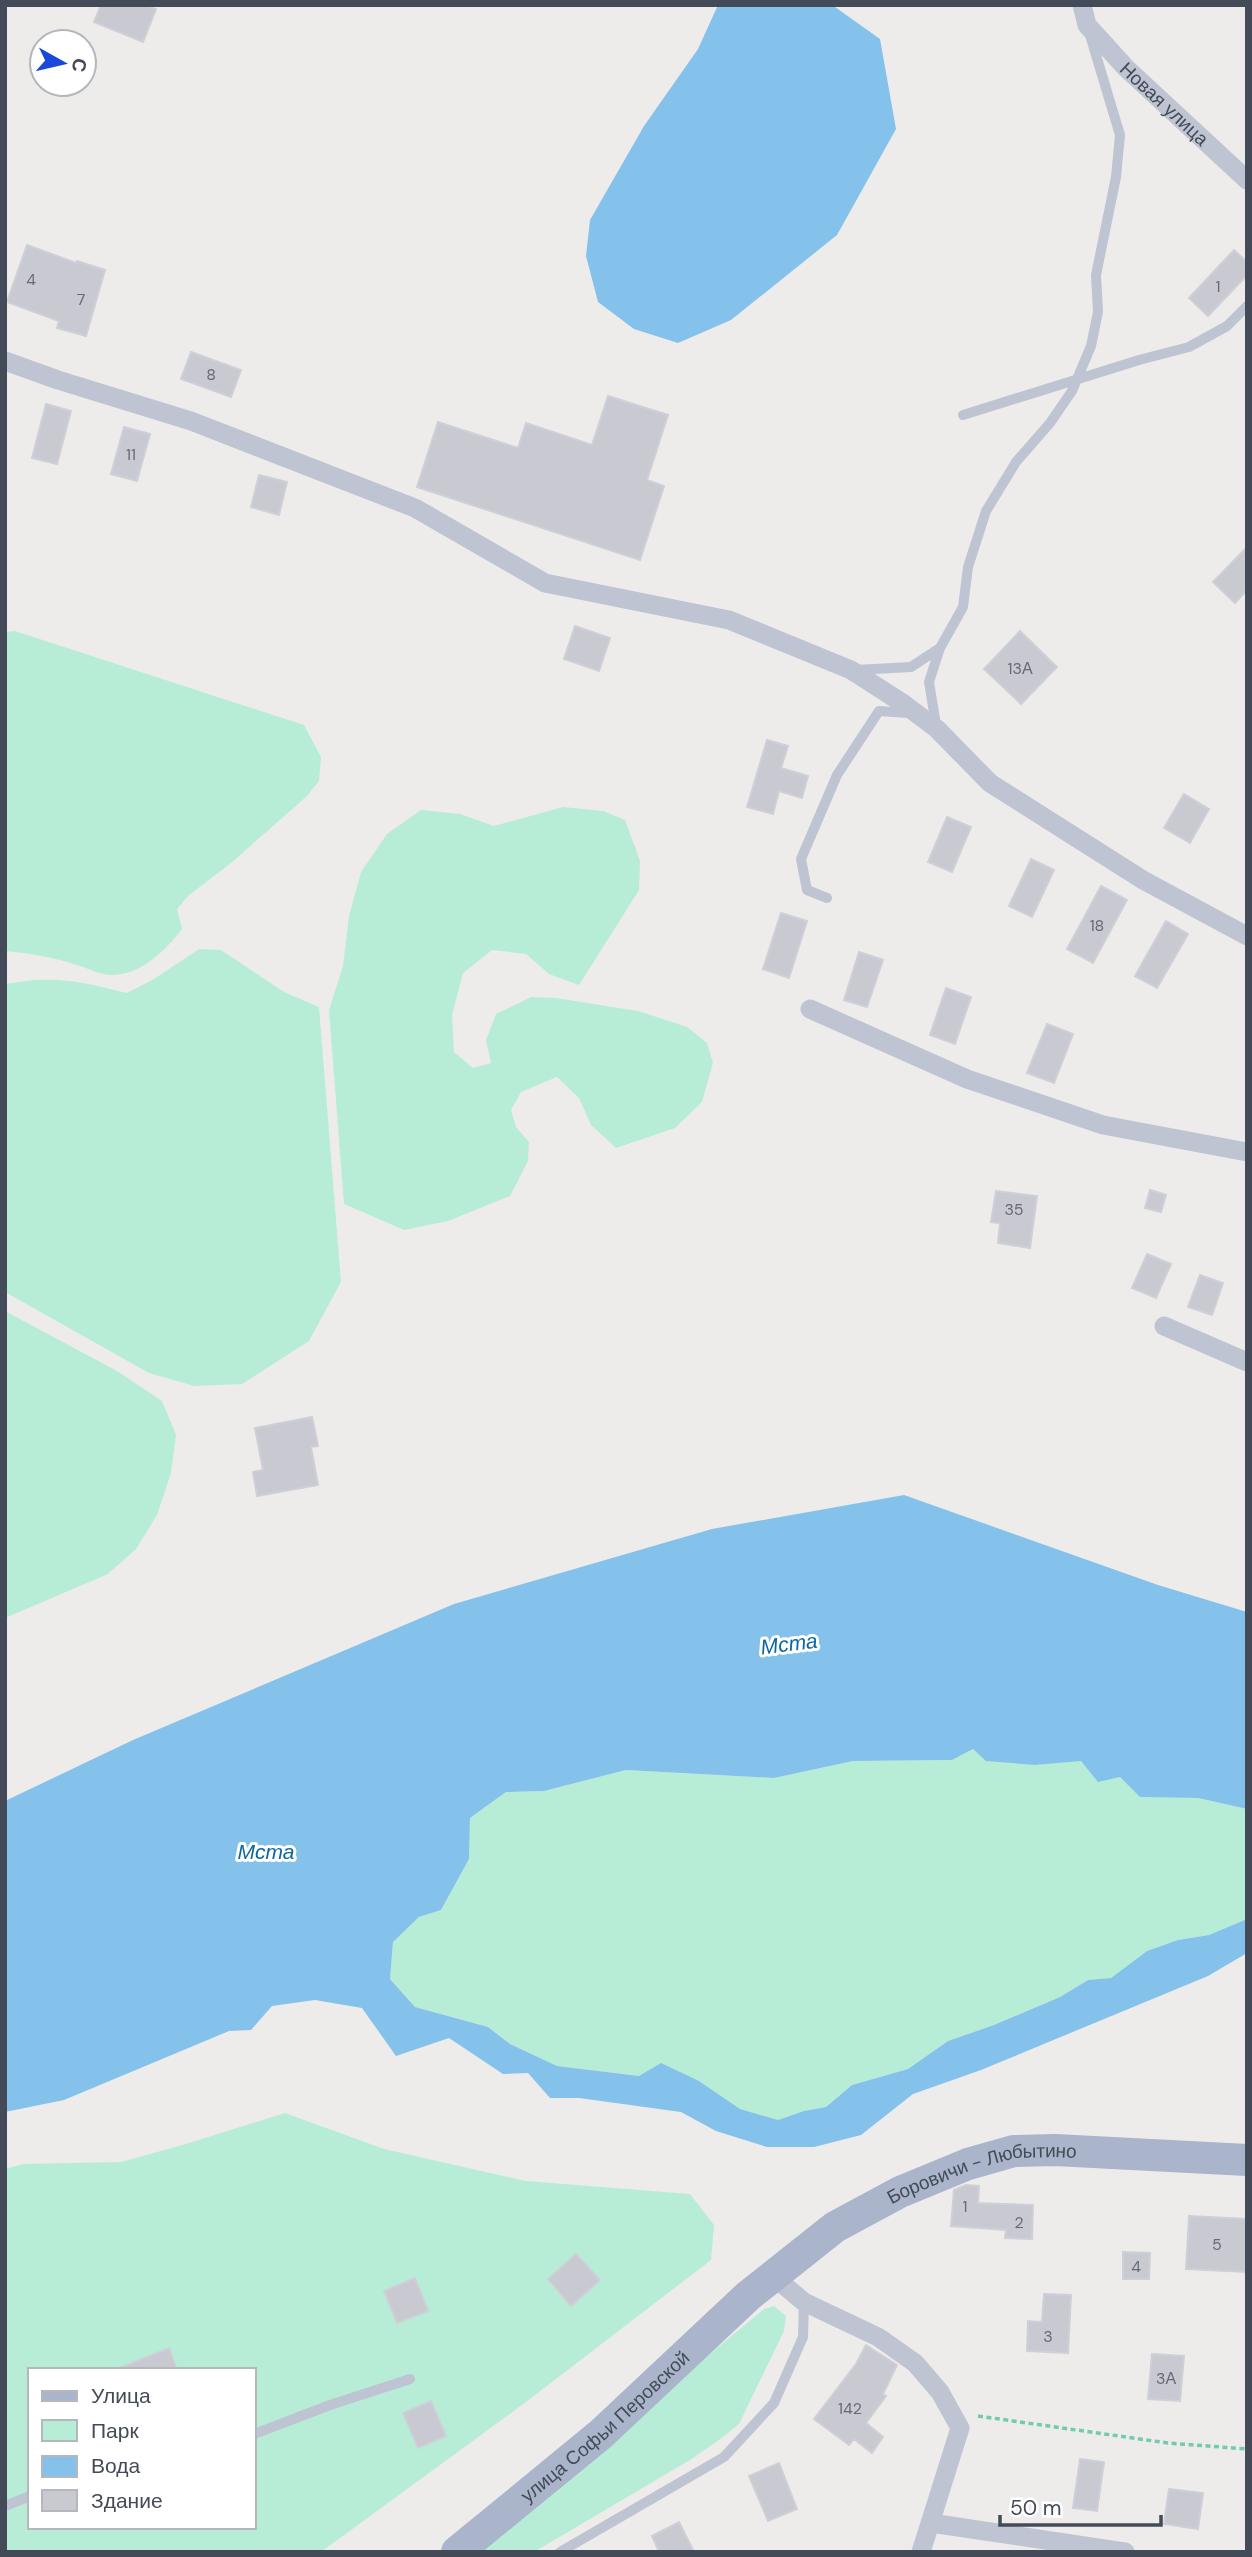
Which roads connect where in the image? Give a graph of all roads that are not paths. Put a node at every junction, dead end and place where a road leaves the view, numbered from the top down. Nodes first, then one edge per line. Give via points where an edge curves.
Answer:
1 (1082, 5) edge
2 (1087, 25) junction
3 (1247, 180) edge
4 (1247, 306) edge
5 (5, 361) edge
6 (1077, 380) junction
7 (963, 415) dead end
8 (940, 648) junction
9 (851, 670) junction
10 (917, 713) junction
11 (937, 729) junction
12 (827, 898) dead end
13 (1247, 936) edge
14 (810, 1009) dead end
15 (1247, 1152) edge
16 (1164, 1326) dead end
17 (1247, 1362) edge
18 (1247, 2160) edge
19 (773, 2276) junction
20 (748, 2296) joint
21 (804, 2302) junction
22 (410, 2379) dead end
23 (256, 2433) edge
24 (28, 2497) edge
25 (5, 2505) edge
26 (931, 2523) junction
27 (457, 2552) edge
28 (560, 2552) edge
29 (921, 2552) edge
30 (1125, 2552) edge

1 - 2 street
2 - 3 street, Новая улица via 1126,68
2 - 6 lane via 1120,135 1096,275 1098,312
4 - 6 lane via 1227,326 1189,347
5 - 9 street via 191,421 415,508 545,583 729,620
6 - 7 lane
6 - 8 lane via 986,511 968,567 963,607
8 - 9 lane via 911,667
8 - 11 lane via 929,681
9 - 10 street
10 - 11 street
10 - 12 lane via 879,711 837,775 801,859 807,890
11 - 13 street via 990,783 1143,880
14 - 15 street via 967,1079 1103,1125
16 - 17 street
18 - 19 main road, Боровичи - Любытино via 1014,2151 900,2192 835,2227
19 - 20 main road, Боровичи - Любытино
19 - 21 street
20 - 27 main road, улица Софьи Перовской via 601,2434
21 - 26 street via 878,2337 915,2363 940,2392 960,2428
21 - 28 lane via 803,2337 774,2403 724,2457
22 - 23 lane
24 - 25 lane
26 - 29 street
26 - 30 street

